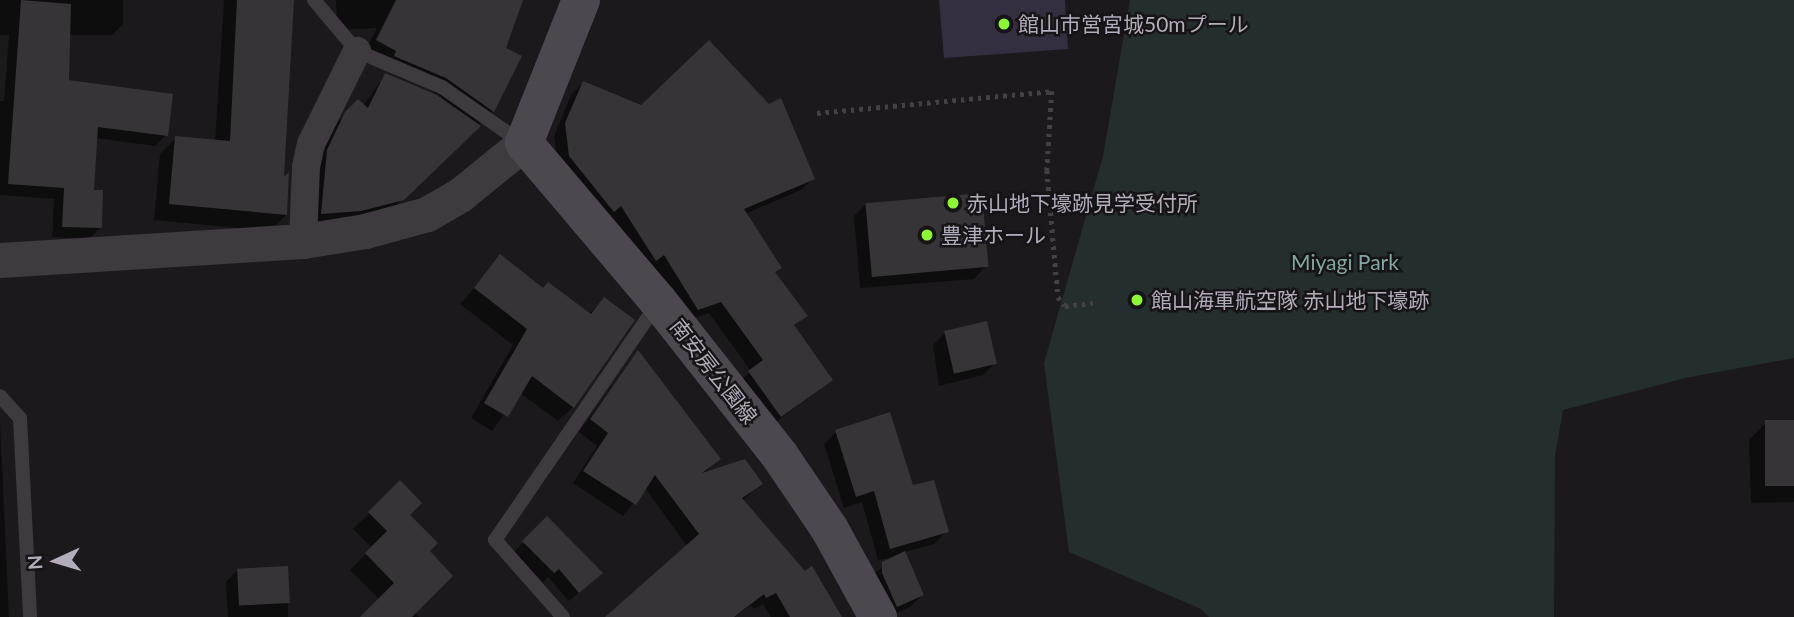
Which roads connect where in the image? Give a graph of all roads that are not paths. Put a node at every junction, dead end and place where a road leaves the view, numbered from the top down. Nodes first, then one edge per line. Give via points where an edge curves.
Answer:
1 (314, 0) edge
2 (581, 0) edge
3 (357, 51) junction
4 (524, 143) junction
5 (303, 241) junction
6 (0, 260) edge
7 (659, 302) junction
8 (0, 396) edge
9 (30, 617) edge
10 (563, 617) edge
11 (877, 617) edge

1 - 3 lane
2 - 4 main road
3 - 4 lane via 442,87
3 - 5 street via 311,144
4 - 5 street via 461,194 427,214
4 - 7 main road, 南安房公園線
5 - 6 street
7 - 10 lane via 495,540
7 - 11 main road, 南安房公園線 via 780,456 830,528
8 - 9 lane via 20,418

